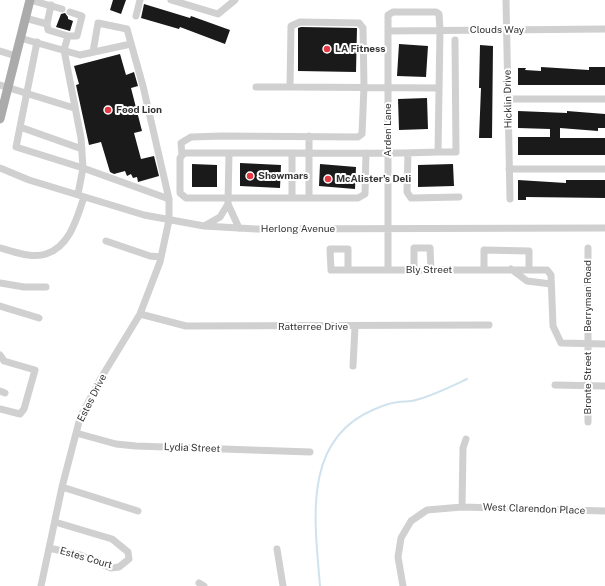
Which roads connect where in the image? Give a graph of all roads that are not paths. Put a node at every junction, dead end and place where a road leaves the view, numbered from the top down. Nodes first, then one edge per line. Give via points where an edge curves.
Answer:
1 (30, 0) edge
2 (140, 0) edge
3 (170, 0) edge
4 (235, 0) edge
5 (506, 0) edge
6 (51, 5) junction
7 (62, 9) dead end
8 (70, 12) dead end
9 (136, 16) dead end
10 (25, 18) junction
11 (47, 24) junction
12 (506, 29) junction
13 (605, 29) edge
14 (440, 30) junction
15 (388, 31) junction
16 (68, 36) junction
17 (20, 38) junction
18 (455, 40) dead end
19 (37, 42) junction
20 (131, 44) junction
21 (64, 50) junction
22 (93, 52) junction
23 (0, 53) edge
24 (16, 56) junction
25 (290, 86) junction
26 (364, 86) junction
27 (4, 87) edge
28 (256, 87) dead end
29 (388, 87) junction
30 (439, 88) junction
31 (27, 94) junction
32 (508, 99) junction
33 (605, 99) edge
34 (74, 108) junction
35 (0, 119) edge
36 (20, 127) junction
37 (309, 136) junction
38 (82, 150) junction
39 (438, 152) junction
40 (229, 153) junction
41 (292, 153) junction
42 (309, 153) junction
43 (366, 153) junction
44 (388, 153) junction
45 (408, 153) junction
46 (182, 155) junction
47 (0, 168) edge
48 (83, 168) junction
49 (509, 169) junction
50 (605, 169) edge
51 (81, 196) junction
52 (309, 197) junction
53 (459, 197) dead end
54 (292, 198) junction
55 (169, 199) junction
56 (510, 199) dead end
57 (228, 200) junction
58 (169, 220) junction
59 (204, 226) junction
60 (239, 228) junction
61 (605, 228) edge
62 (388, 229) junction
63 (106, 241) dead end
64 (0, 248) edge
65 (588, 248) dead end
66 (160, 258) junction
67 (484, 269) junction
68 (511, 269) junction
69 (529, 269) junction
70 (348, 270) dead end
71 (388, 270) junction
72 (414, 270) junction
73 (431, 270) junction
74 (0, 283) edge
75 (551, 284) junction
76 (46, 287) dead end
77 (0, 306) edge
78 (140, 314) junction
79 (39, 318) dead end
80 (489, 325) dead end
81 (355, 327) junction
82 (588, 343) junction
83 (605, 344) edge
84 (0, 355) edge
85 (353, 366) dead end
86 (555, 385) dead end
87 (588, 386) junction
88 (605, 386) edge
89 (0, 409) edge
90 (588, 422) dead end
91 (76, 433) junction
92 (466, 439) dead end
93 (310, 452) dead end
94 (62, 487) junction
95 (462, 507) junction
96 (138, 511) dead end
97 (605, 511) edge
98 (55, 522) junction
99 (49, 548) junction
100 (277, 549) dead end
101 (41, 586) edge
102 (283, 586) edge
103 (403, 586) edge

1 - 6 street
1 - 10 main road
2 - 9 street
3 - 4 street via 218,14
5 - 12 street, Hicklin Drive
6 - 7 street
6 - 11 street
8 - 16 street via 82,16 77,36
10 - 11 street
10 - 17 main road
11 - 16 street via 48,30
12 - 13 street, Clouds Way
12 - 14 street, Clouds Way
12 - 32 street, Hicklin Drive
14 - 15 street, Clouds Way
14 - 15 street, Arden Lane via 439,14 436,12 393,12 388,14
14 - 30 street
15 - 29 street, Arden Lane
16 - 21 street
17 - 19 street
17 - 24 main road
18 - 39 street via 456,152
19 - 21 street
19 - 31 street
20 - 22 street
20 - 22 street, Estes Drive via 127,29 98,23
20 - 55 street, Estes Drive
21 - 22 street via 80,55
21 - 34 street
23 - 24 street
24 - 27 main road
25 - 26 street
25 - 26 street via 291,26 300,22 359,23 363,28
25 - 28 street
26 - 29 street
26 - 37 street via 362,134 358,137
27 - 31 street
27 - 35 main road
29 - 30 street
29 - 44 street, Arden Lane
30 - 39 street
31 - 34 street
31 - 36 street
32 - 33 street
32 - 49 street, Hicklin Drive
34 - 38 street
36 - 38 street
36 - 48 street via 16,148
37 - 42 street
37 - 46 street via 191,137 182,143
38 - 48 street
39 - 45 street
40 - 41 street
40 - 46 street
40 - 57 street
41 - 42 street
41 - 54 street
42 - 43 street
42 - 52 street
43 - 44 street
43 - 52 street via 365,194 362,197
44 - 45 street
44 - 62 street, Arden Lane
45 - 53 street via 407,192 411,198
46 - 57 street via 180,193 186,198
47 - 51 street, Herlong Avenue
48 - 51 street
48 - 55 street
49 - 50 street
49 - 56 street, Hicklin Drive
51 - 58 street, Herlong Avenue
51 - 64 street via 72,231 54,250 45,254 32,254
52 - 54 street
54 - 57 street
55 - 58 street, Estes Drive
57 - 59 street via 220,217
57 - 60 street
58 - 59 street, Herlong Avenue
58 - 66 street, Estes Drive
59 - 60 street, Herlong Avenue
60 - 62 street, Herlong Avenue
61 - 62 street, Herlong Avenue
62 - 71 street
63 - 66 street
65 - 82 street, Berryman Road
66 - 78 street, Estes Drive
67 - 68 street, Bly Street
67 - 69 street via 484,250 529,251
67 - 73 street, Bly Street
68 - 69 street, Bly Street
68 - 75 street via 527,280
69 - 75 street, Bly Street via 547,270 551,275
70 - 71 street, Bly Street
71 - 72 street, Bly Street
72 - 73 street, Bly Street
72 - 73 street via 414,248 430,248
74 - 76 street
75 - 82 street, Bly Street via 553,326 561,343
77 - 79 street
78 - 81 street, Ratterree Drive via 186,326
78 - 91 street, Estes Drive via 91,396
80 - 81 street, Ratterree Drive
81 - 85 street
82 - 83 street, Bly Street
82 - 87 street, Bronte Street
84 - 89 street via 4,361 35,370 24,409 20,414
86 - 87 street
87 - 88 street
87 - 90 street, Bronte Street
91 - 93 street, Lydia Street via 116,444 136,446
91 - 94 street, Estes Drive
92 - 95 street via 463,448
94 - 96 street
94 - 98 street, Estes Drive
95 - 97 street, West Clarendon Place
95 - 103 street, West Clarendon Place via 427,510 411,521 401,538 398,557
98 - 99 street, Estes Drive
98 - 99 street, Estes Court via 112,539 128,552 129,559 119,567 111,568 80,555
99 - 101 street, Estes Drive
100 - 102 street

